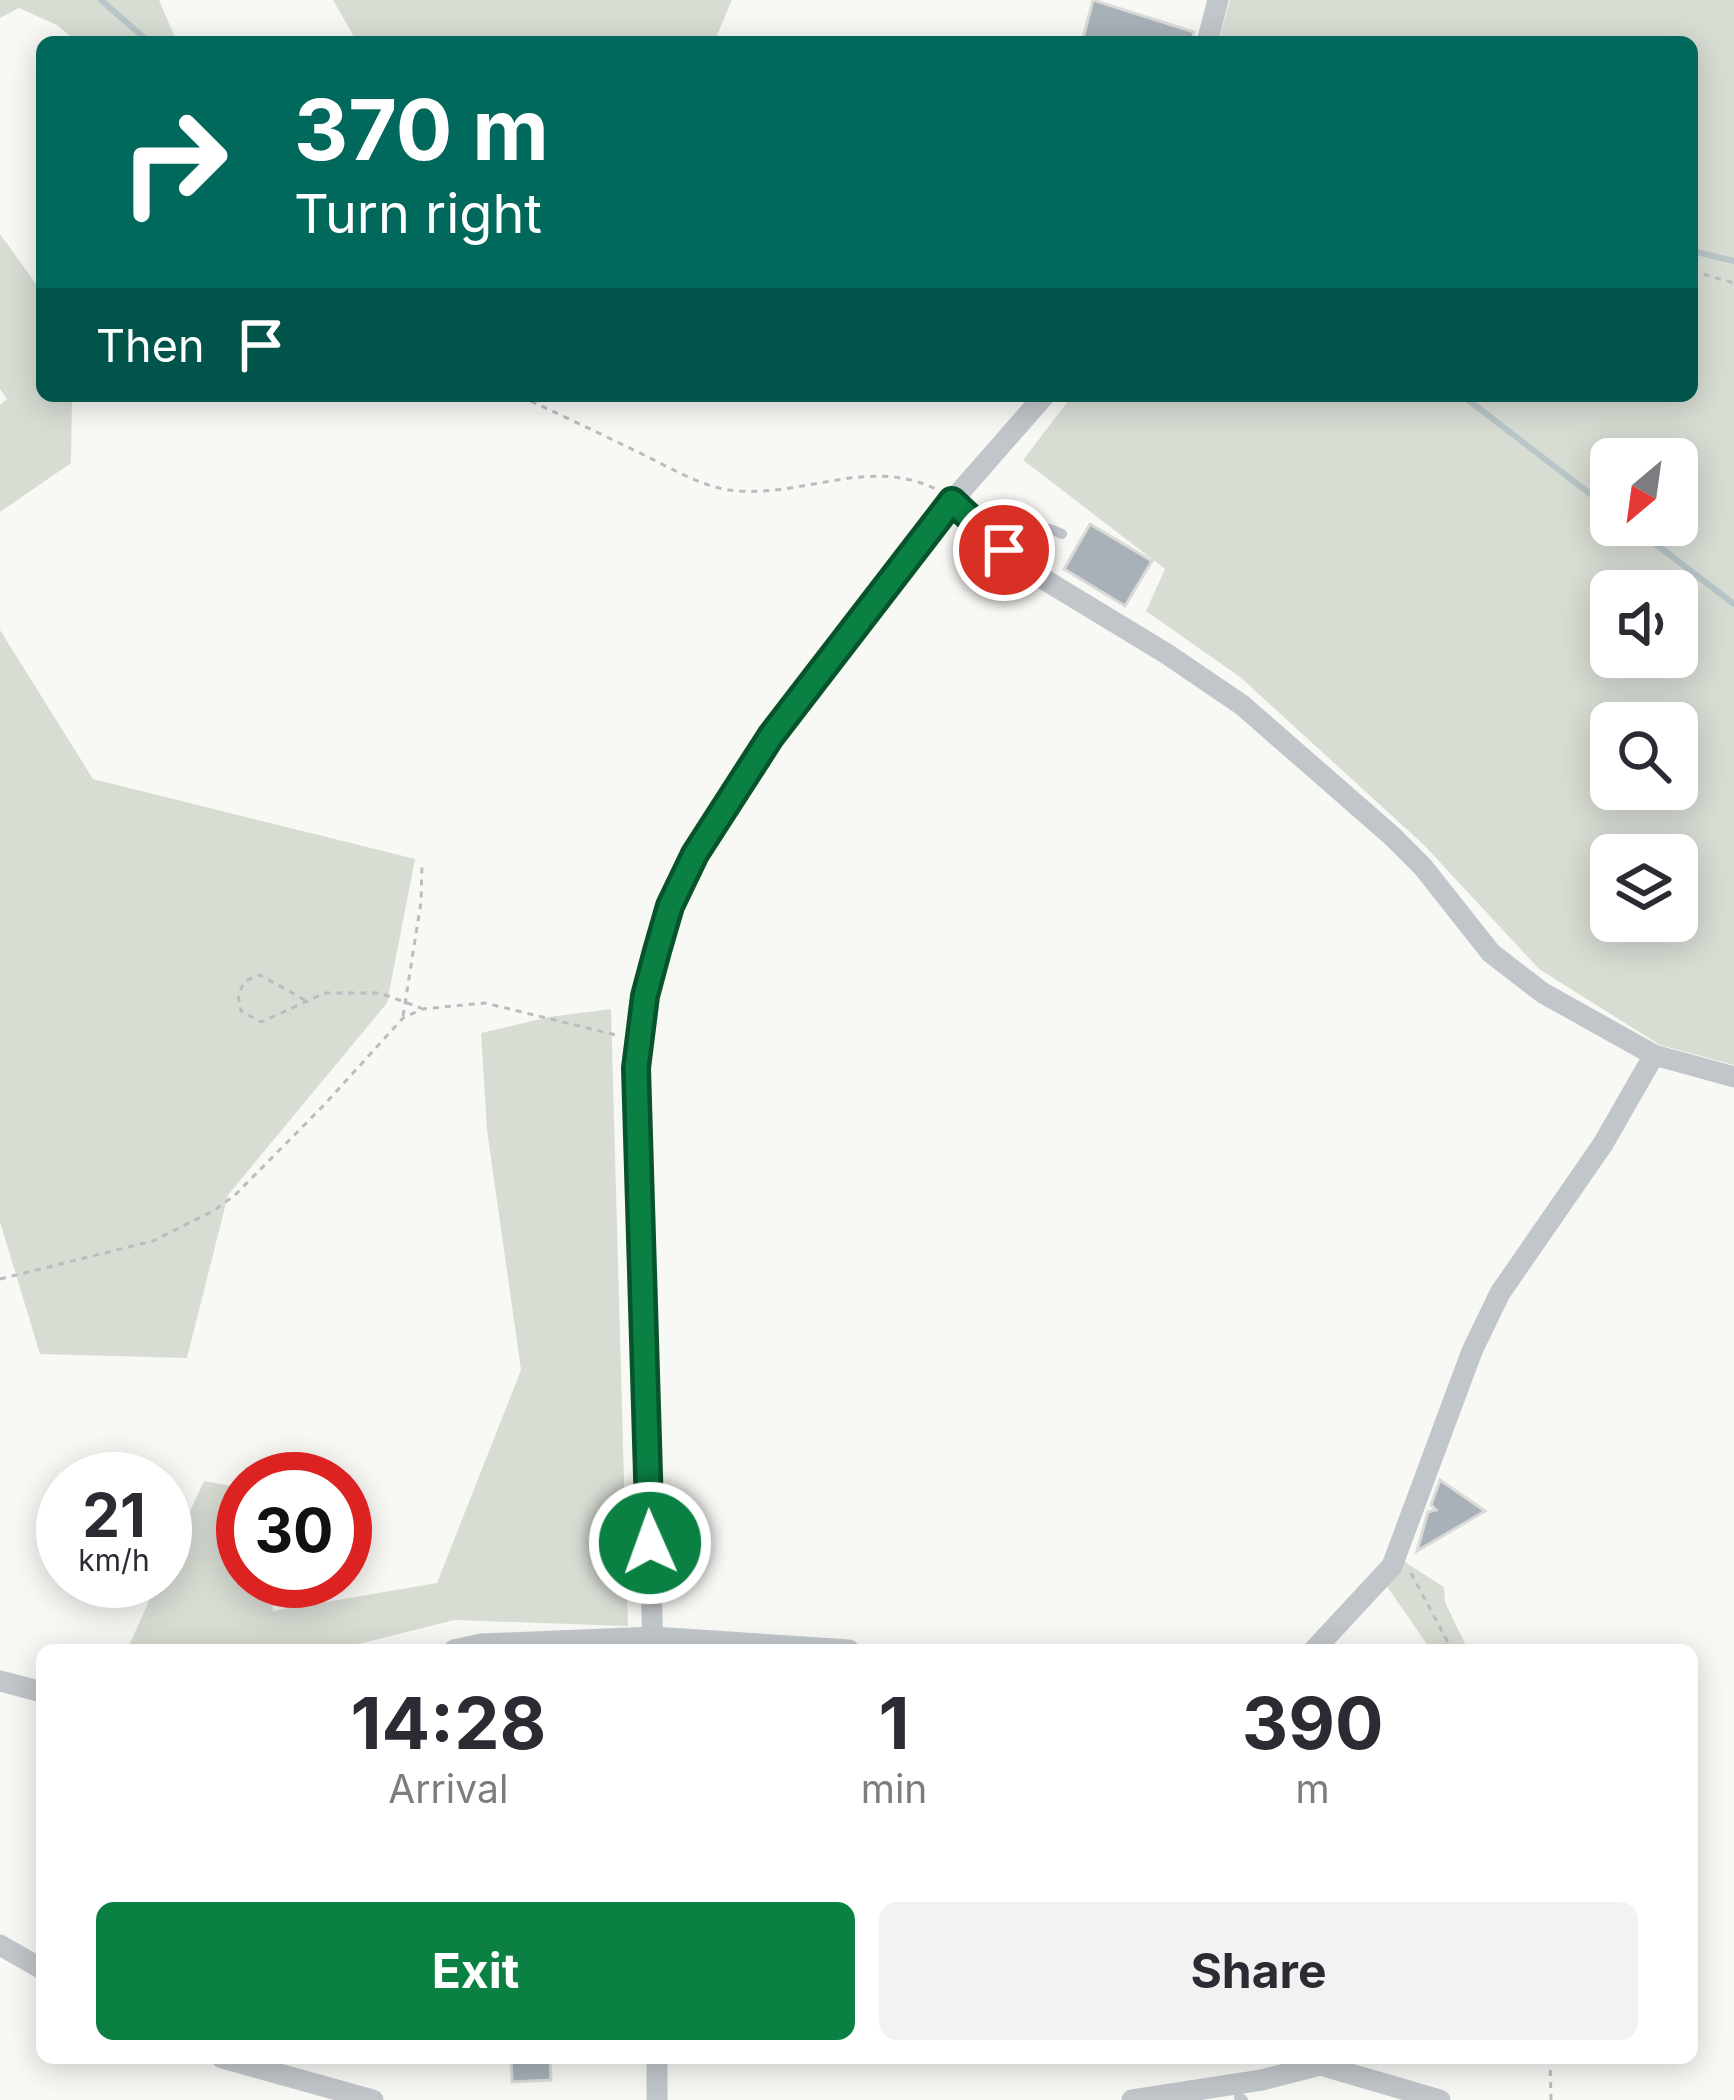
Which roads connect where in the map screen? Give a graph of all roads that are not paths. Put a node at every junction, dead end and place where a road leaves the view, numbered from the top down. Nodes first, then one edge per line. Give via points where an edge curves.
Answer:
1 (1218, 0) edge
2 (1209, 36) edge
3 (1039, 402) edge
4 (952, 501) junction
5 (985, 534) junction
6 (1062, 534) dead end
7 (1654, 1055) junction
8 (1734, 1077) edge
9 (481, 1644) edge
10 (653, 1644) edge
11 (1320, 1644) edge
12 (0, 1681) edge
13 (36, 1690) edge
14 (0, 1946) edge
15 (36, 1966) edge
16 (244, 2064) edge
17 (657, 2064) edge
18 (1239, 2095) edge
19 (374, 2100) edge
20 (657, 2100) edge
21 (1132, 2100) edge
22 (1440, 2100) edge

1 - 2 street
3 - 4 street
4 - 5 street
4 - 10 street via 771,736 695,854 670,906 645,996 636,1068
5 - 6 lane via 1028,524
5 - 7 street via 1022,566 1242,704 1423,867 1491,953
7 - 8 street
7 - 11 street via 1500,1293 1392,1566
9 - 10 street
12 - 13 street
14 - 15 street
16 - 19 street
17 - 20 street
18 - 21 street
18 - 22 street via 1320,2065

